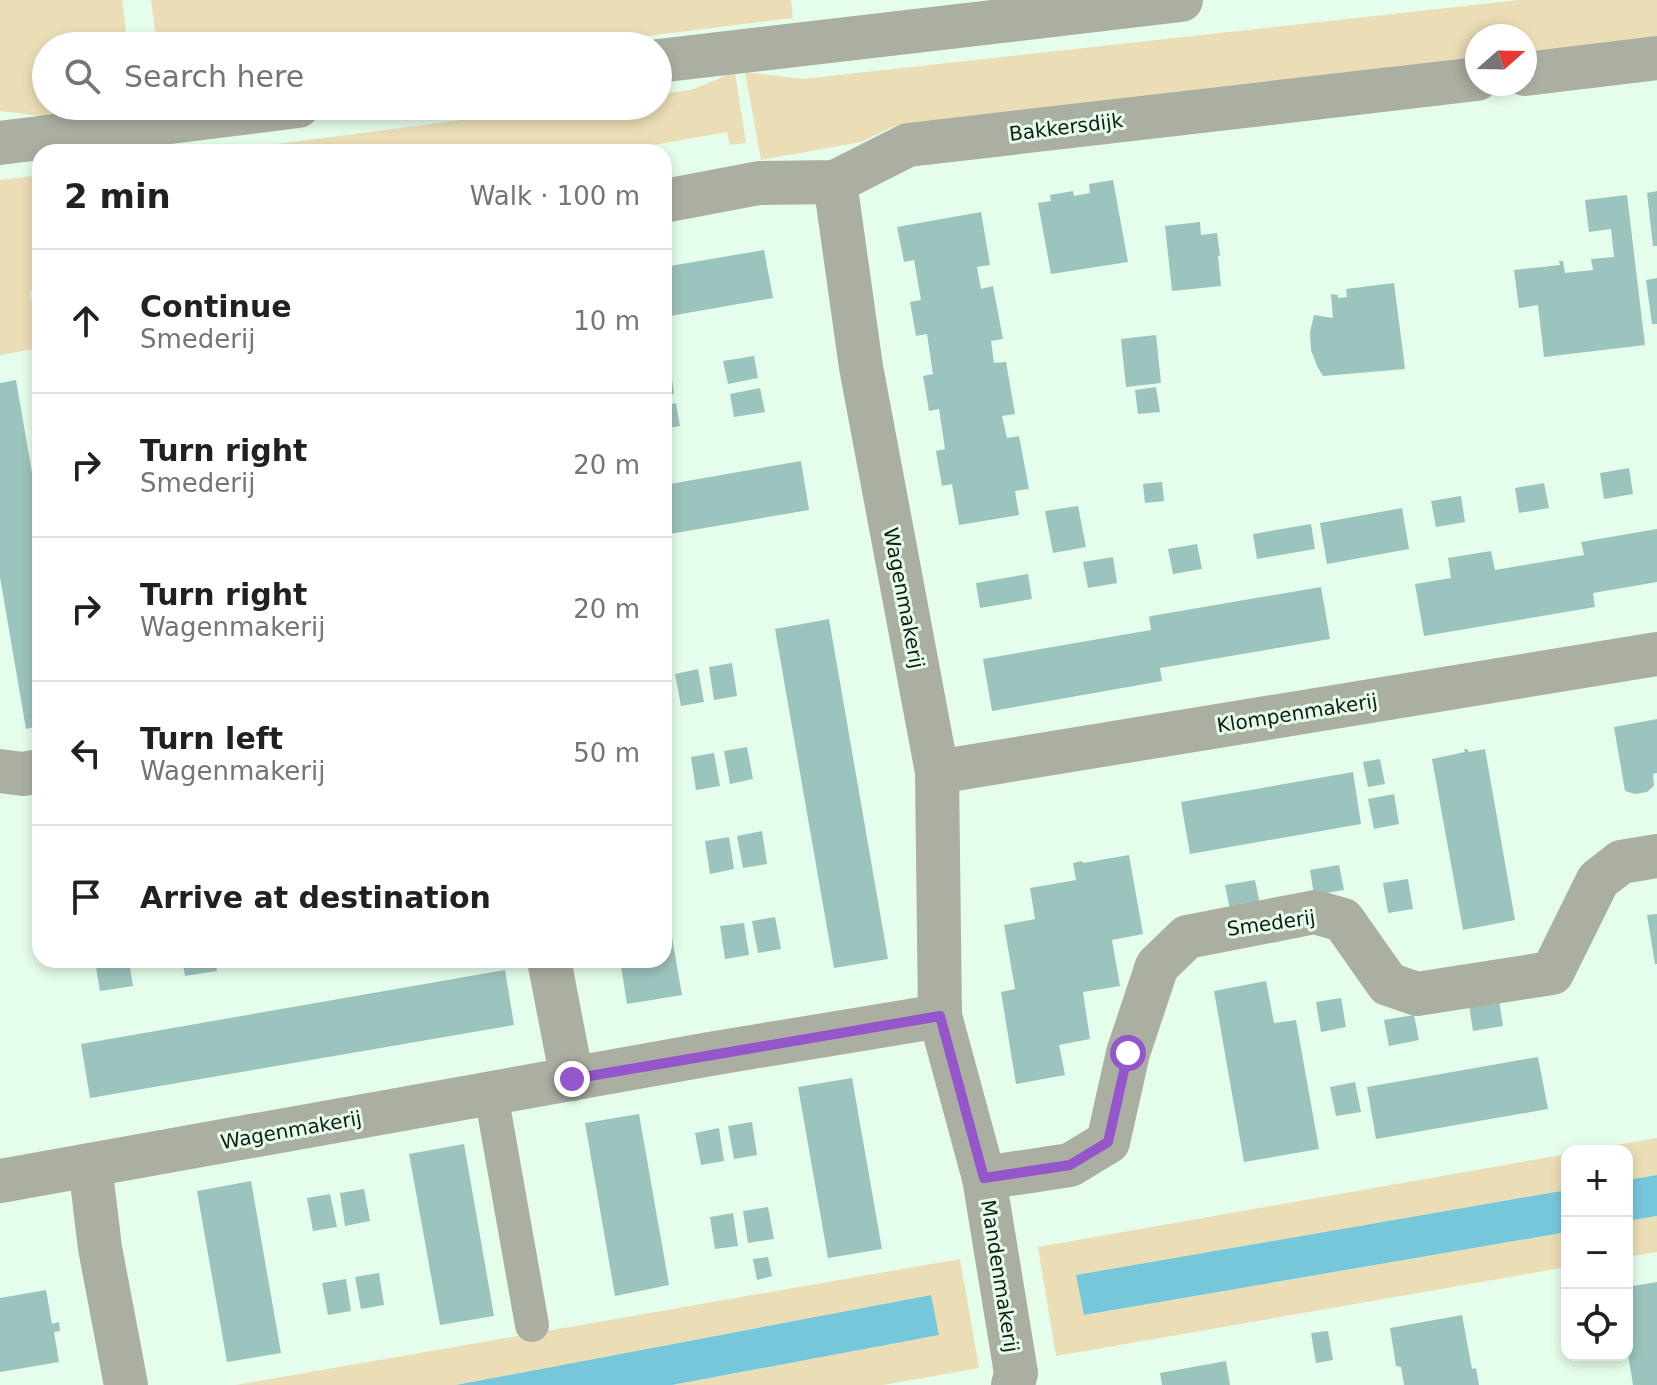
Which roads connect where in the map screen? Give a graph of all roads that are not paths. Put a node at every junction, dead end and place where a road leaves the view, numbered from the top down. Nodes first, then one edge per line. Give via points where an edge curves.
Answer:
1 (1181, 0) edge
2 (1657, 58) edge
3 (672, 59) edge
4 (1537, 73) edge
5 (1465, 80) edge
6 (185, 120) edge
7 (0, 143) edge
8 (835, 182) junction
9 (672, 199) edge
10 (1657, 654) edge
11 (0, 771) edge
12 (32, 772) edge
13 (937, 772) junction
14 (1657, 856) edge
15 (551, 968) edge
16 (940, 1016) junction
17 (572, 1079) junction
18 (491, 1094) junction
19 (90, 1165) junction
20 (984, 1178) junction
21 (0, 1181) edge
22 (532, 1325) dead end
23 (1019, 1381) edge
24 (126, 1385) edge

1 - 3 street
2 - 4 street
5 - 8 street, Bakkersdijk via 908,145
6 - 7 street
8 - 9 street, Bakkersdijk via 759,183
8 - 13 street, Wagenmakerij via 861,367
10 - 13 street, Klompenmakerij
11 - 12 street
13 - 16 street, Wagenmakerij
14 - 20 street, Smederij via 1621,862 1598,880 1552,973 1417,994 1388,984 1343,920 1315,912 1187,937 1157,966 1128,1053 1108,1142 1070,1165
15 - 17 street
16 - 17 street, Wagenmakerij
16 - 20 street, Wagenmakerij
17 - 18 street, Wagenmakerij
18 - 19 street, Wagenmakerij
18 - 22 street
19 - 21 street, Wagenmakerij
19 - 24 street
20 - 23 street, Mandenmakerij

